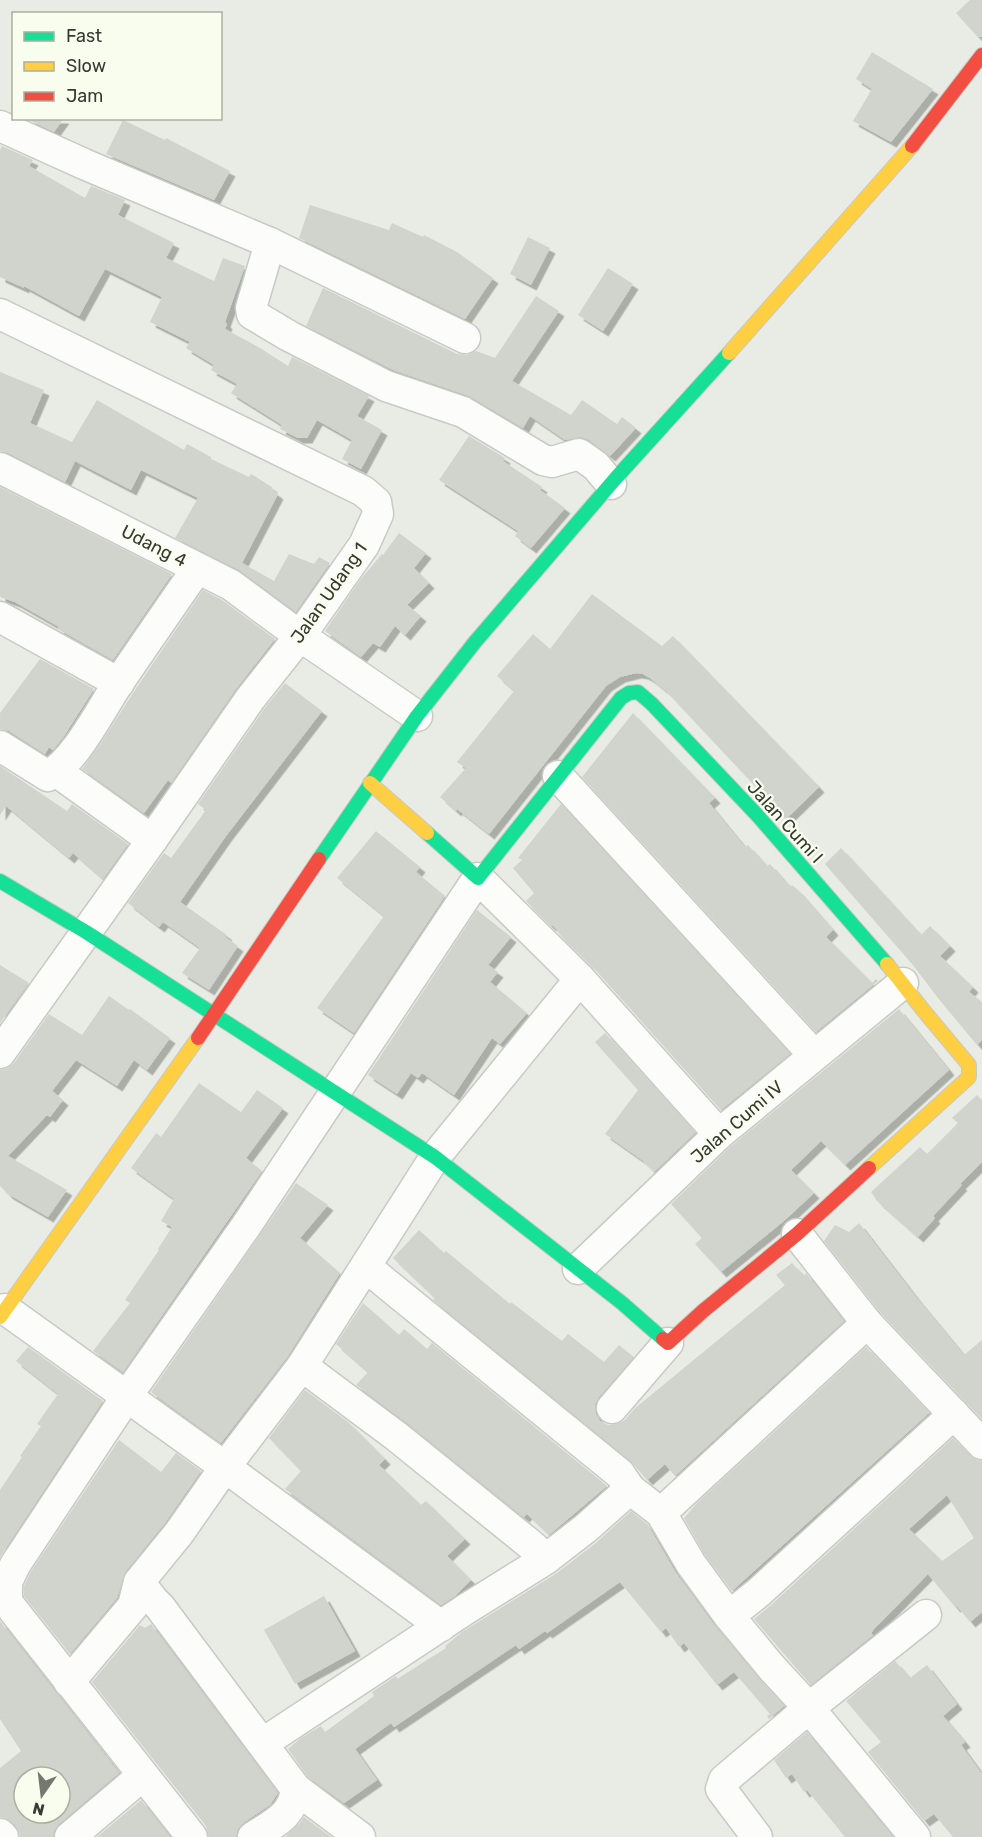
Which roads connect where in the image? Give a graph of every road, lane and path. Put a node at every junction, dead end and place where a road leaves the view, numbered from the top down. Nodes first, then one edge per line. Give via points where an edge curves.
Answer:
1 (982, 55) edge
2 (0, 126) edge
3 (270, 243) junction
4 (0, 314) edge
5 (465, 338) dead end
6 (0, 468) edge
7 (611, 484) junction
8 (197, 568) junction
9 (0, 617) edge
10 (300, 636) junction
11 (118, 683) junction
12 (417, 716) junction
13 (0, 746) edge
14 (56, 771) junction
15 (558, 776) junction
16 (370, 783) junction
17 (152, 840) junction
18 (478, 878) junction
19 (0, 881) edge
20 (86, 932) junction
21 (580, 979) junction
22 (903, 983) junction
23 (214, 1016) junction
24 (2, 1048) edge
25 (814, 1055) junction
26 (334, 1093) junction
27 (719, 1134) junction
28 (435, 1157) junction
29 (797, 1234) junction
30 (366, 1267) junction
31 (578, 1269) junction
32 (3, 1313) edge
33 (867, 1323) junction
34 (668, 1343) junction
35 (302, 1366) junction
36 (127, 1396) junction
37 (612, 1408) dead end
38 (954, 1414) junction
39 (982, 1444) edge
40 (225, 1467) junction
41 (630, 1489) junction
42 (661, 1513) junction
43 (546, 1559) junction
44 (139, 1582) junction
45 (926, 1615) dead end
46 (729, 1616) junction
47 (441, 1626) junction
48 (69, 1682) junction
49 (809, 1708) junction
50 (263, 1743) junction
51 (142, 1776) junction
52 (296, 1789) junction
53 (0, 1833) edge
54 (3, 1837) edge
55 (70, 1837) edge
56 (192, 1837) edge
57 (253, 1837) edge
58 (360, 1837) edge
59 (757, 1837) edge
60 (915, 1837) edge

1 - 7 street via 905,153
2 - 3 street
3 - 5 street
3 - 7 street via 252,314 386,386 463,412 543,460 552,462 579,454
4 - 10 street, Jalan Udang 1 via 363,491 376,502 378,514 364,545
6 - 8 street, Udang 4
7 - 12 street
8 - 10 street, Udang 4 via 231,585
8 - 11 street
9 - 11 street
10 - 12 street, Udang 4
10 - 17 street, Jalan Udang 1 via 250,699
11 - 14 street via 81,742
12 - 16 street
13 - 14 street via 48,776
14 - 17 street
15 - 18 street
15 - 22 street, Jalan Cumi I via 621,698 638,692 758,816
15 - 25 street
16 - 18 street
16 - 23 street
17 - 20 street, Jalan Udang 1
18 - 21 street
18 - 26 street
19 - 20 street
20 - 23 street
20 - 24 street, Jalan Udang 1
21 - 27 street
21 - 28 street
22 - 25 street, Jalan Cumi IV
22 - 29 street, Jalan Cumi I via 969,1065 969,1077
23 - 26 street
23 - 32 street
25 - 27 street, Jalan Cumi IV
26 - 28 street
26 - 36 street
27 - 31 street, Jalan Cumi IV
28 - 30 street
28 - 31 street
29 - 33 street
29 - 34 street, Jalan Cumi I
30 - 35 street
30 - 41 street via 620,1474
31 - 34 street
32 - 36 street
33 - 38 street
33 - 42 street
34 - 37 street
35 - 40 street
35 - 43 street via 396,1436
36 - 40 street
36 - 48 street via 7,1582 7,1602
38 - 39 street
38 - 46 street
40 - 44 street
40 - 47 street
41 - 42 street
41 - 43 street
42 - 46 street via 691,1564
43 - 47 street
44 - 48 street via 133,1606
44 - 50 street
45 - 49 street
46 - 49 street
47 - 50 street
48 - 51 street
49 - 59 street via 731,1772 722,1784 725,1796
49 - 60 street
50 - 52 street
51 - 55 street
51 - 56 street
52 - 57 street via 295,1801 286,1815
52 - 58 street
53 - 54 street

